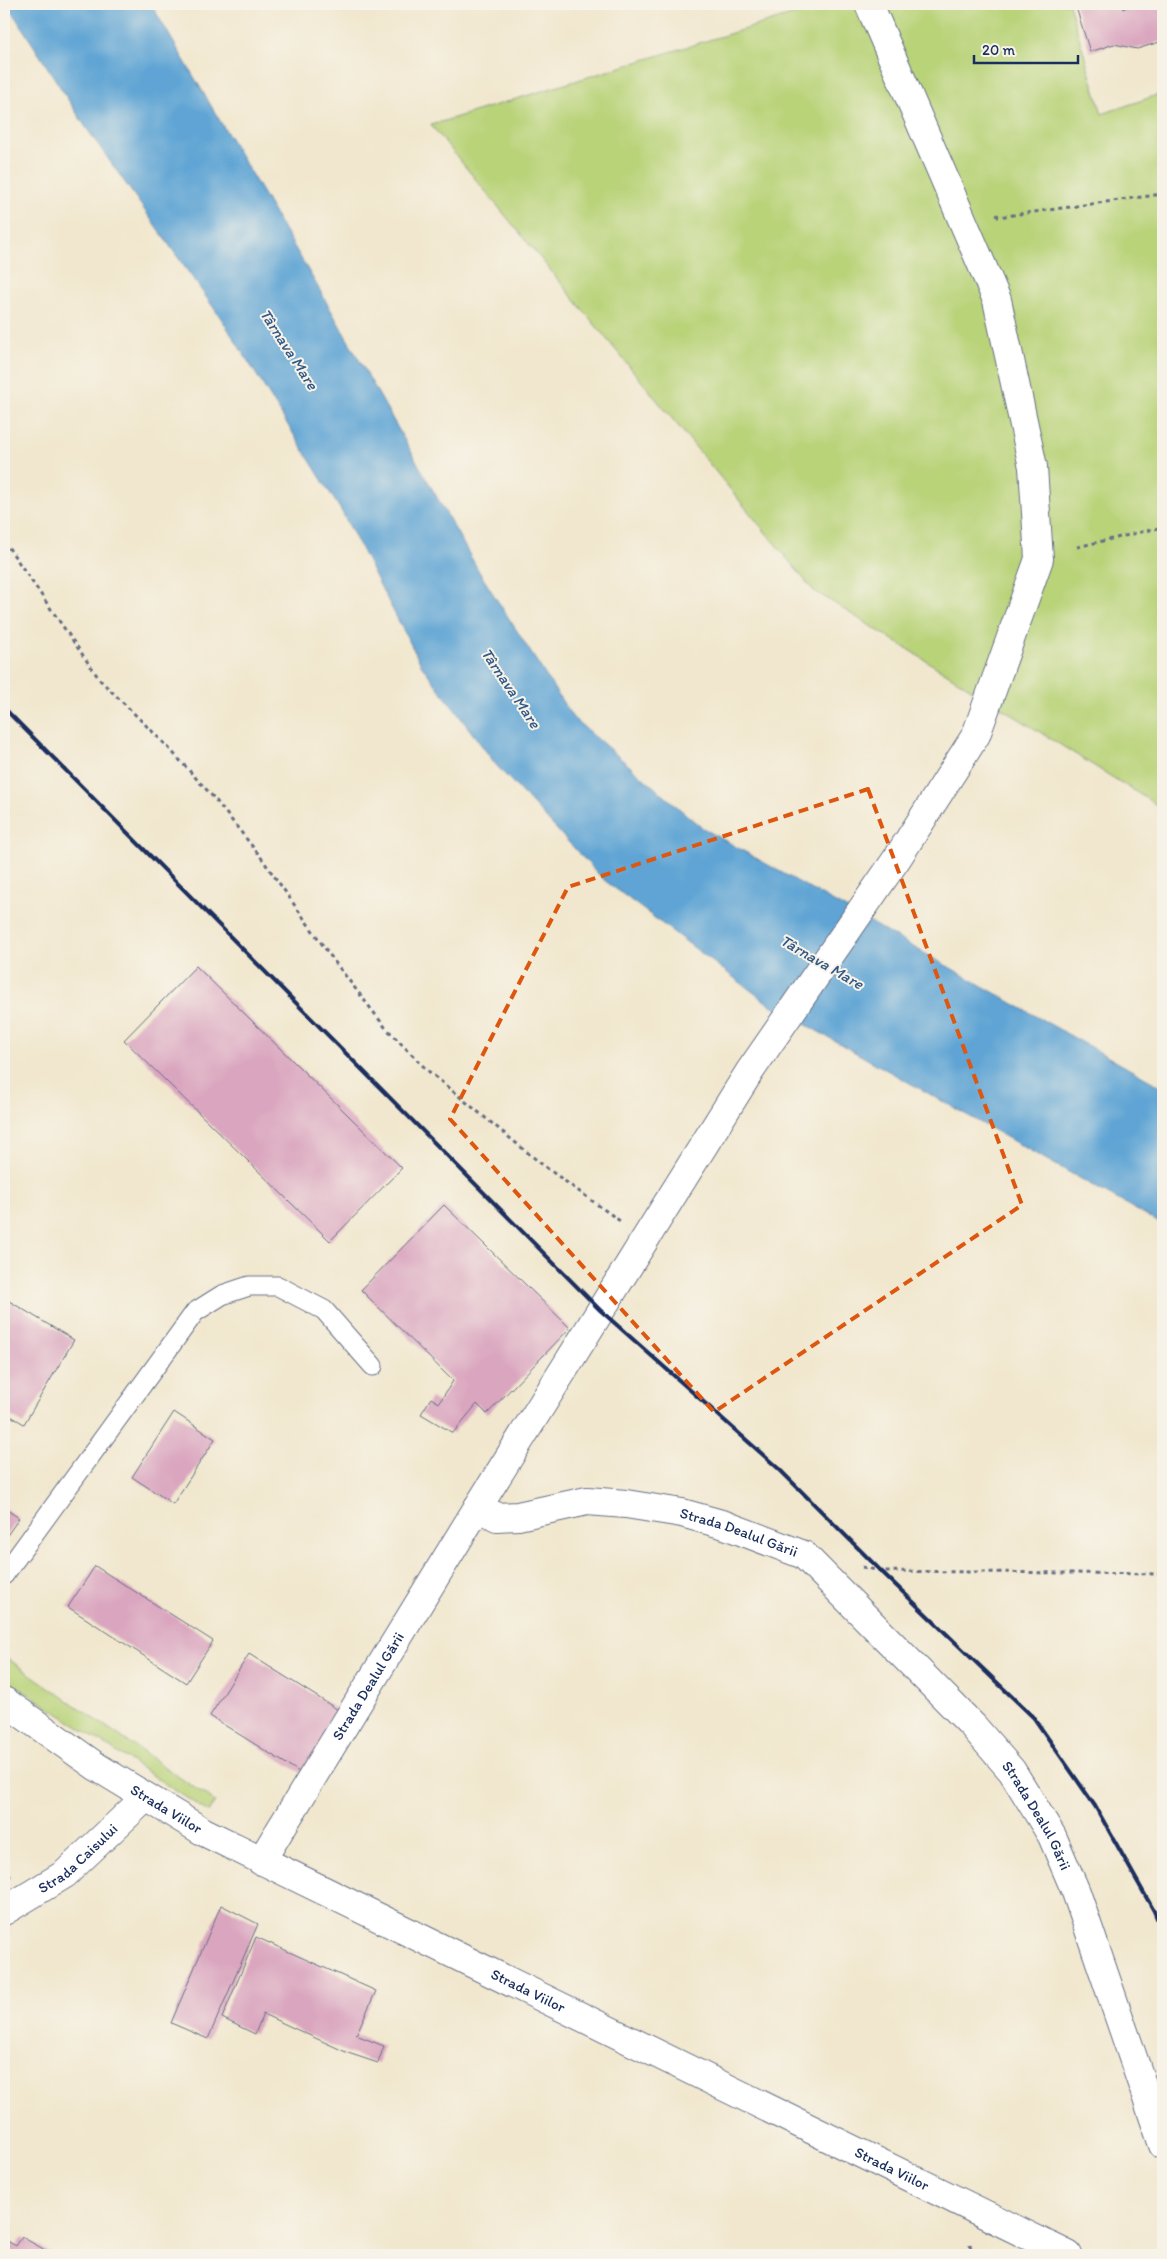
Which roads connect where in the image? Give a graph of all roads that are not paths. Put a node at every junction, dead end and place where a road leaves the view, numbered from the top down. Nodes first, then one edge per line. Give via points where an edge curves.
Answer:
1 (869, 4) edge
2 (373, 1366) dead end
3 (478, 1507) junction
4 (4, 1575) edge
5 (4, 1701) edge
6 (146, 1797) junction
7 (262, 1861) junction
8 (4, 1911) edge
9 (1163, 2145) edge
10 (1068, 2255) edge

1 - 3 street via 997,300 1033,467 1039,559 976,734 898,856 750,1071
2 - 4 lane via 324,1310 278,1286 249,1286 222,1295 195,1312
3 - 7 street, Strada Dealul Gării
3 - 9 street, Strada Dealul Gării via 498,1517 518,1516 587,1501 636,1505 725,1525 804,1555 973,1726 1012,1771 1052,1836 1076,1892
5 - 6 street, Strada Viilor via 97,1767
6 - 7 street, Strada Viilor via 204,1832
6 - 8 street, Strada Caisului via 65,1874
7 - 10 street, Strada Viilor

